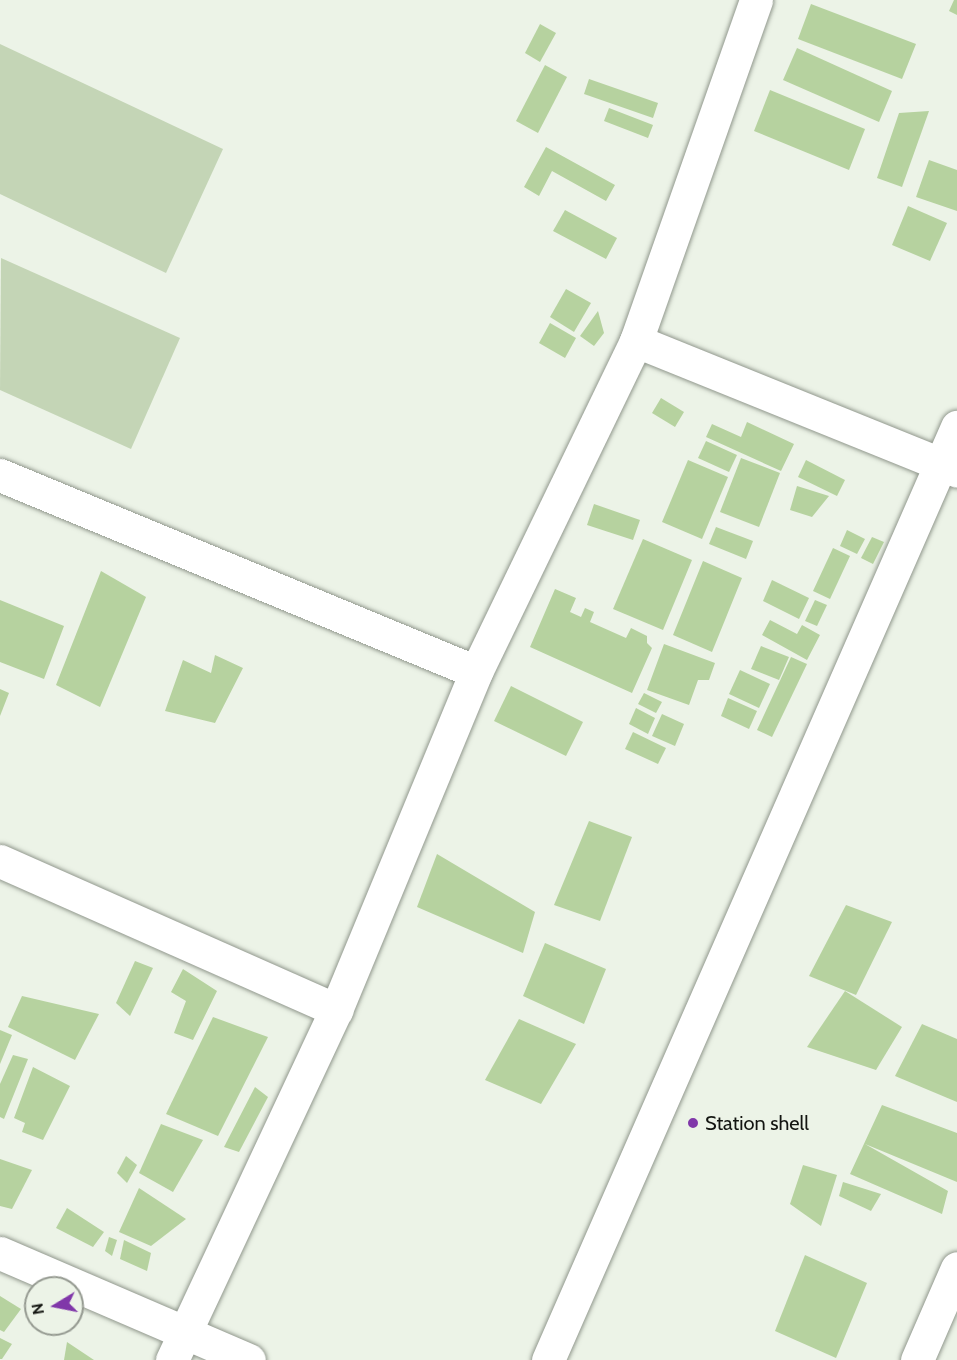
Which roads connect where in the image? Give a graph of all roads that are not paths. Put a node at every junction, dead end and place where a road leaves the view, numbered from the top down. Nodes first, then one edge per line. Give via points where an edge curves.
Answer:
1 (756, 0) edge
2 (636, 341) junction
3 (957, 426) edge
4 (949, 467) edge
5 (0, 475) edge
6 (476, 672) junction
7 (0, 861) edge
8 (336, 1010) junction
9 (0, 1253) edge
10 (957, 1268) edge
11 (178, 1346) edge
12 (249, 1360) edge
13 (548, 1360) edge
14 (917, 1360) edge

1 - 2 street
2 - 4 street
2 - 6 street
3 - 4 street
4 - 13 street
5 - 6 street
6 - 8 street
7 - 8 street
8 - 11 street
9 - 11 street
10 - 14 street
11 - 12 street

